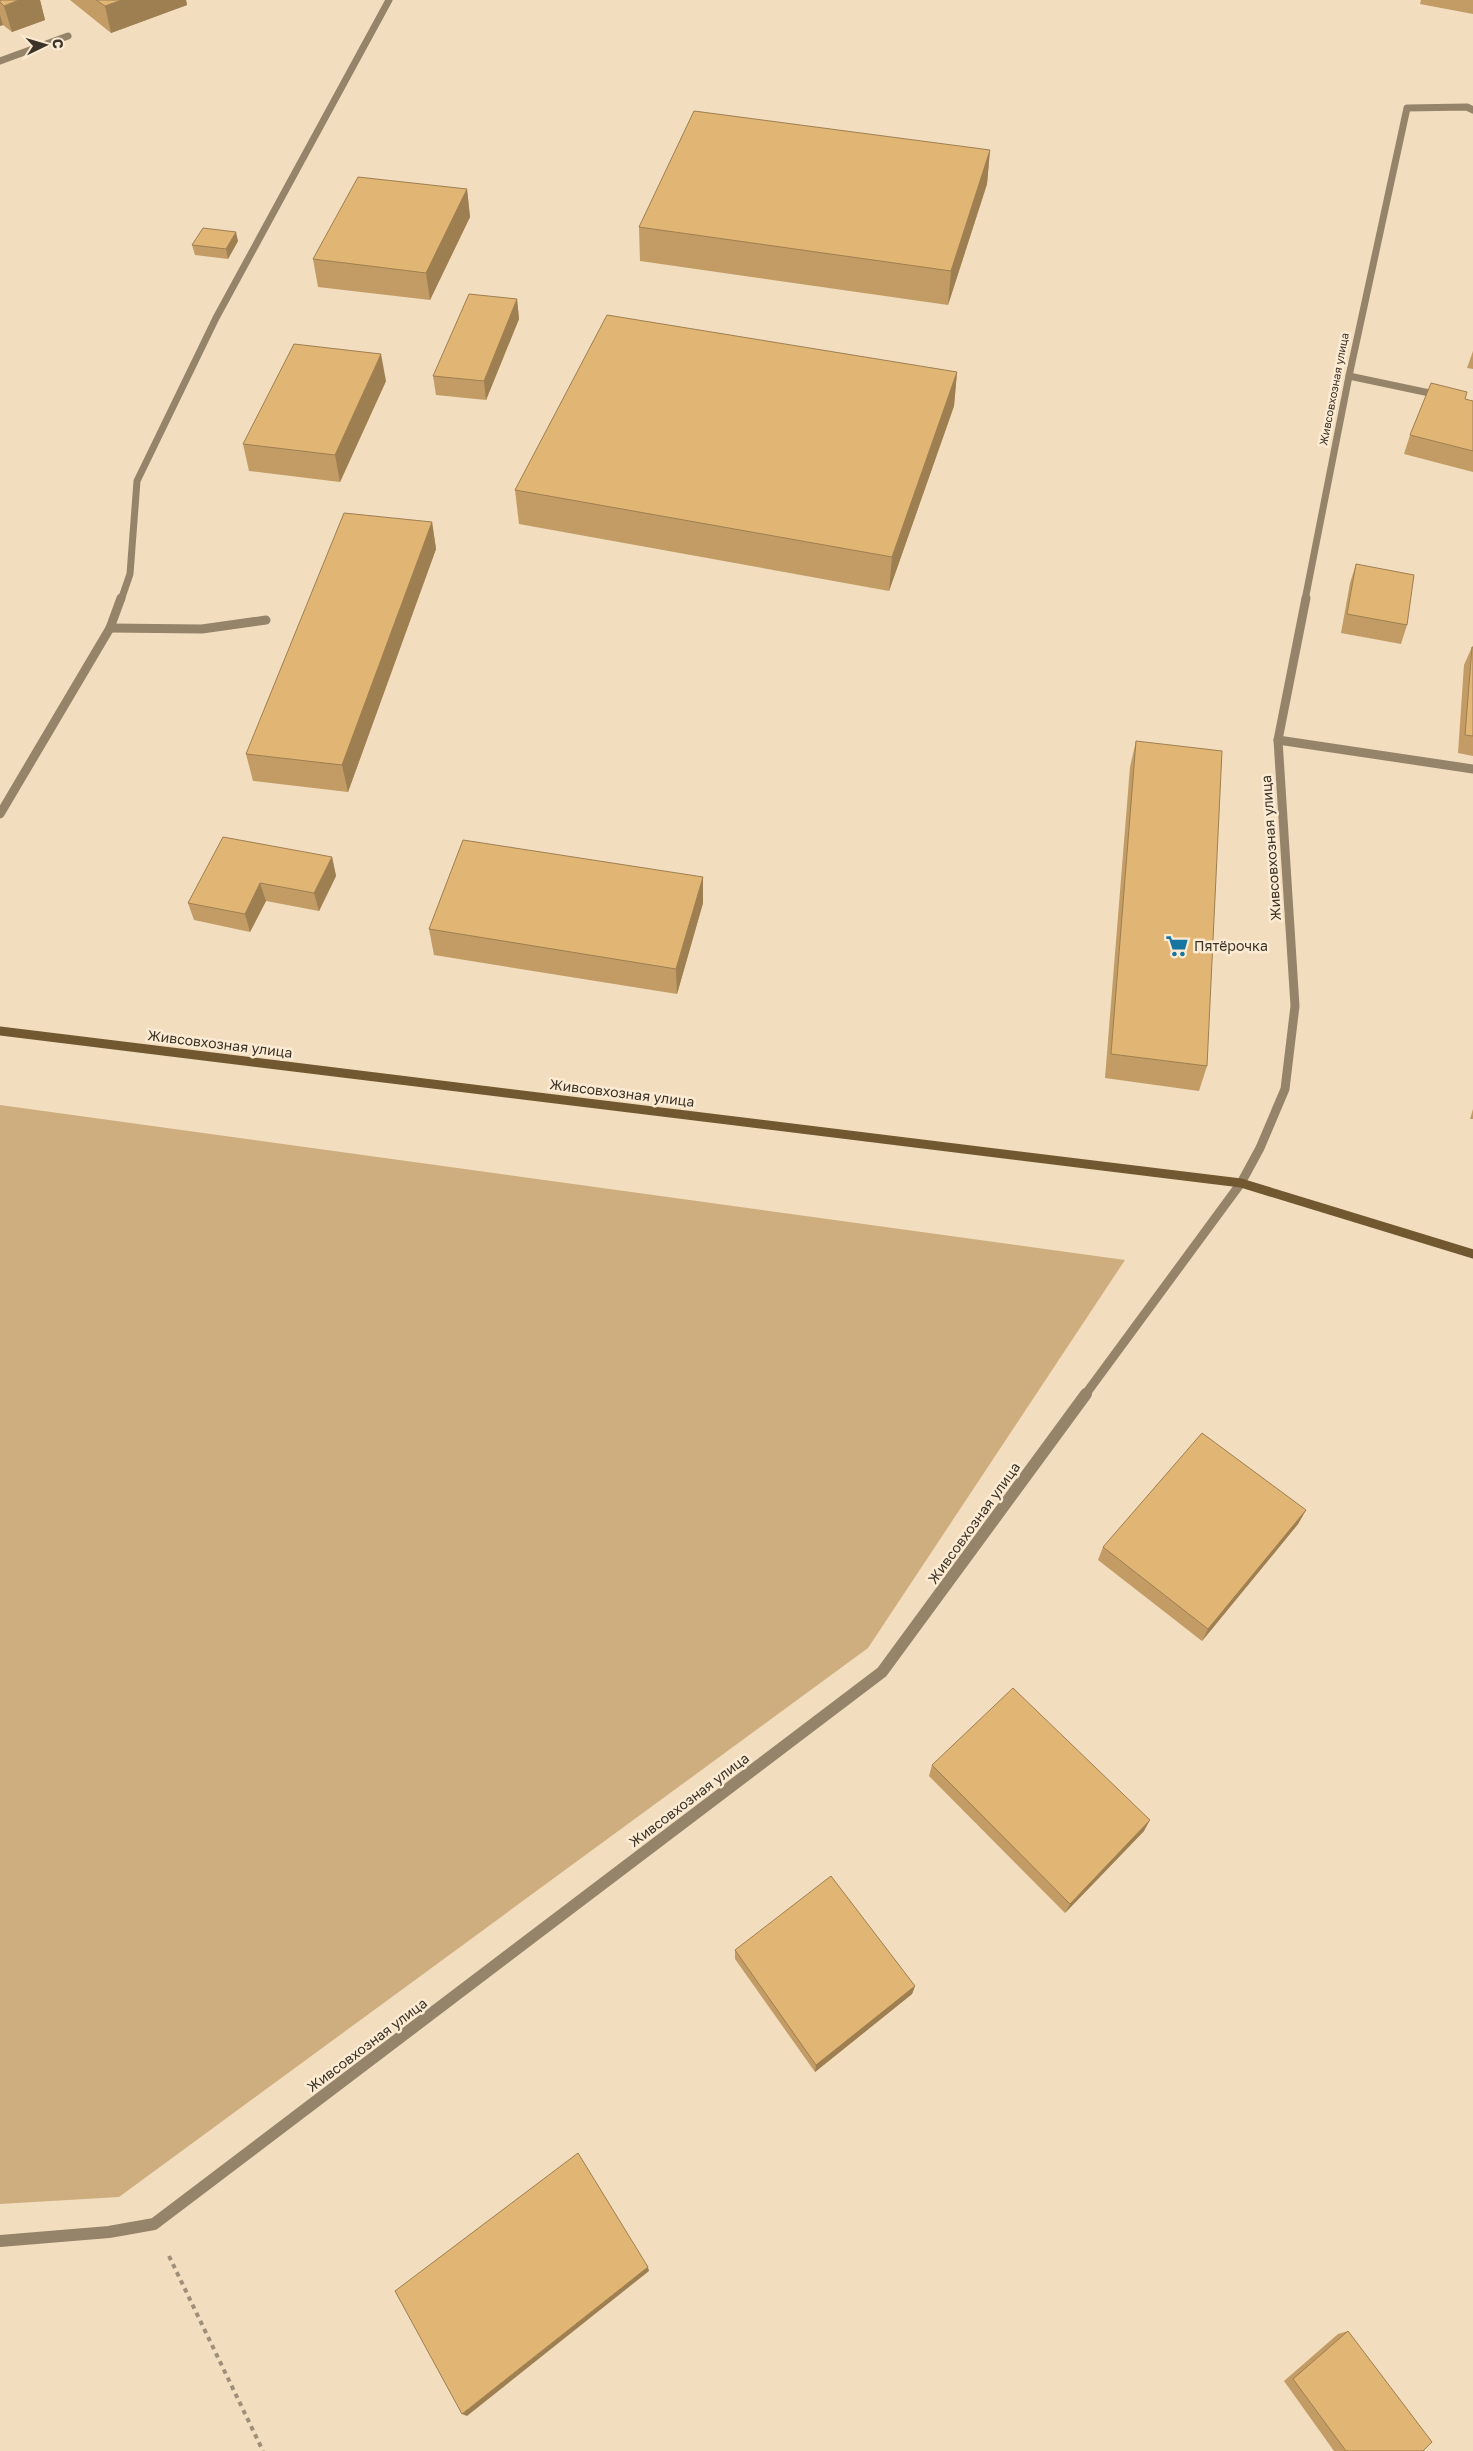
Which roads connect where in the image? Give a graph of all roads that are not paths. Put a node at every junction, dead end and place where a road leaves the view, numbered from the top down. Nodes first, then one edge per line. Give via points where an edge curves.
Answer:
1 (389, 0) edge
2 (68, 36) dead end
3 (0, 61) edge
4 (1473, 110) edge
5 (1349, 376) junction
6 (1444, 397) edge
7 (266, 620) dead end
8 (110, 628) junction
9 (1278, 740) junction
10 (1473, 769) edge
11 (0, 814) edge
12 (0, 1031) edge
13 (1241, 1183) junction
14 (1473, 1254) edge
15 (0, 2241) edge

1 - 8 street via 216,318 137,481 130,574
2 - 3 street
4 - 5 street, Живсовхозная улица via 1467,107 1407,108
5 - 6 street
5 - 9 street, Живсовхозная улица
7 - 8 street via 202,629
8 - 11 street
9 - 10 street
9 - 13 street, Живсовхозная улица via 1295,1006 1285,1089
12 - 13 street, Живсовхозная улица
13 - 14 street, Живсовхозная улица
13 - 15 street, Живсовхозная улица via 882,1672 154,2224 109,2232

